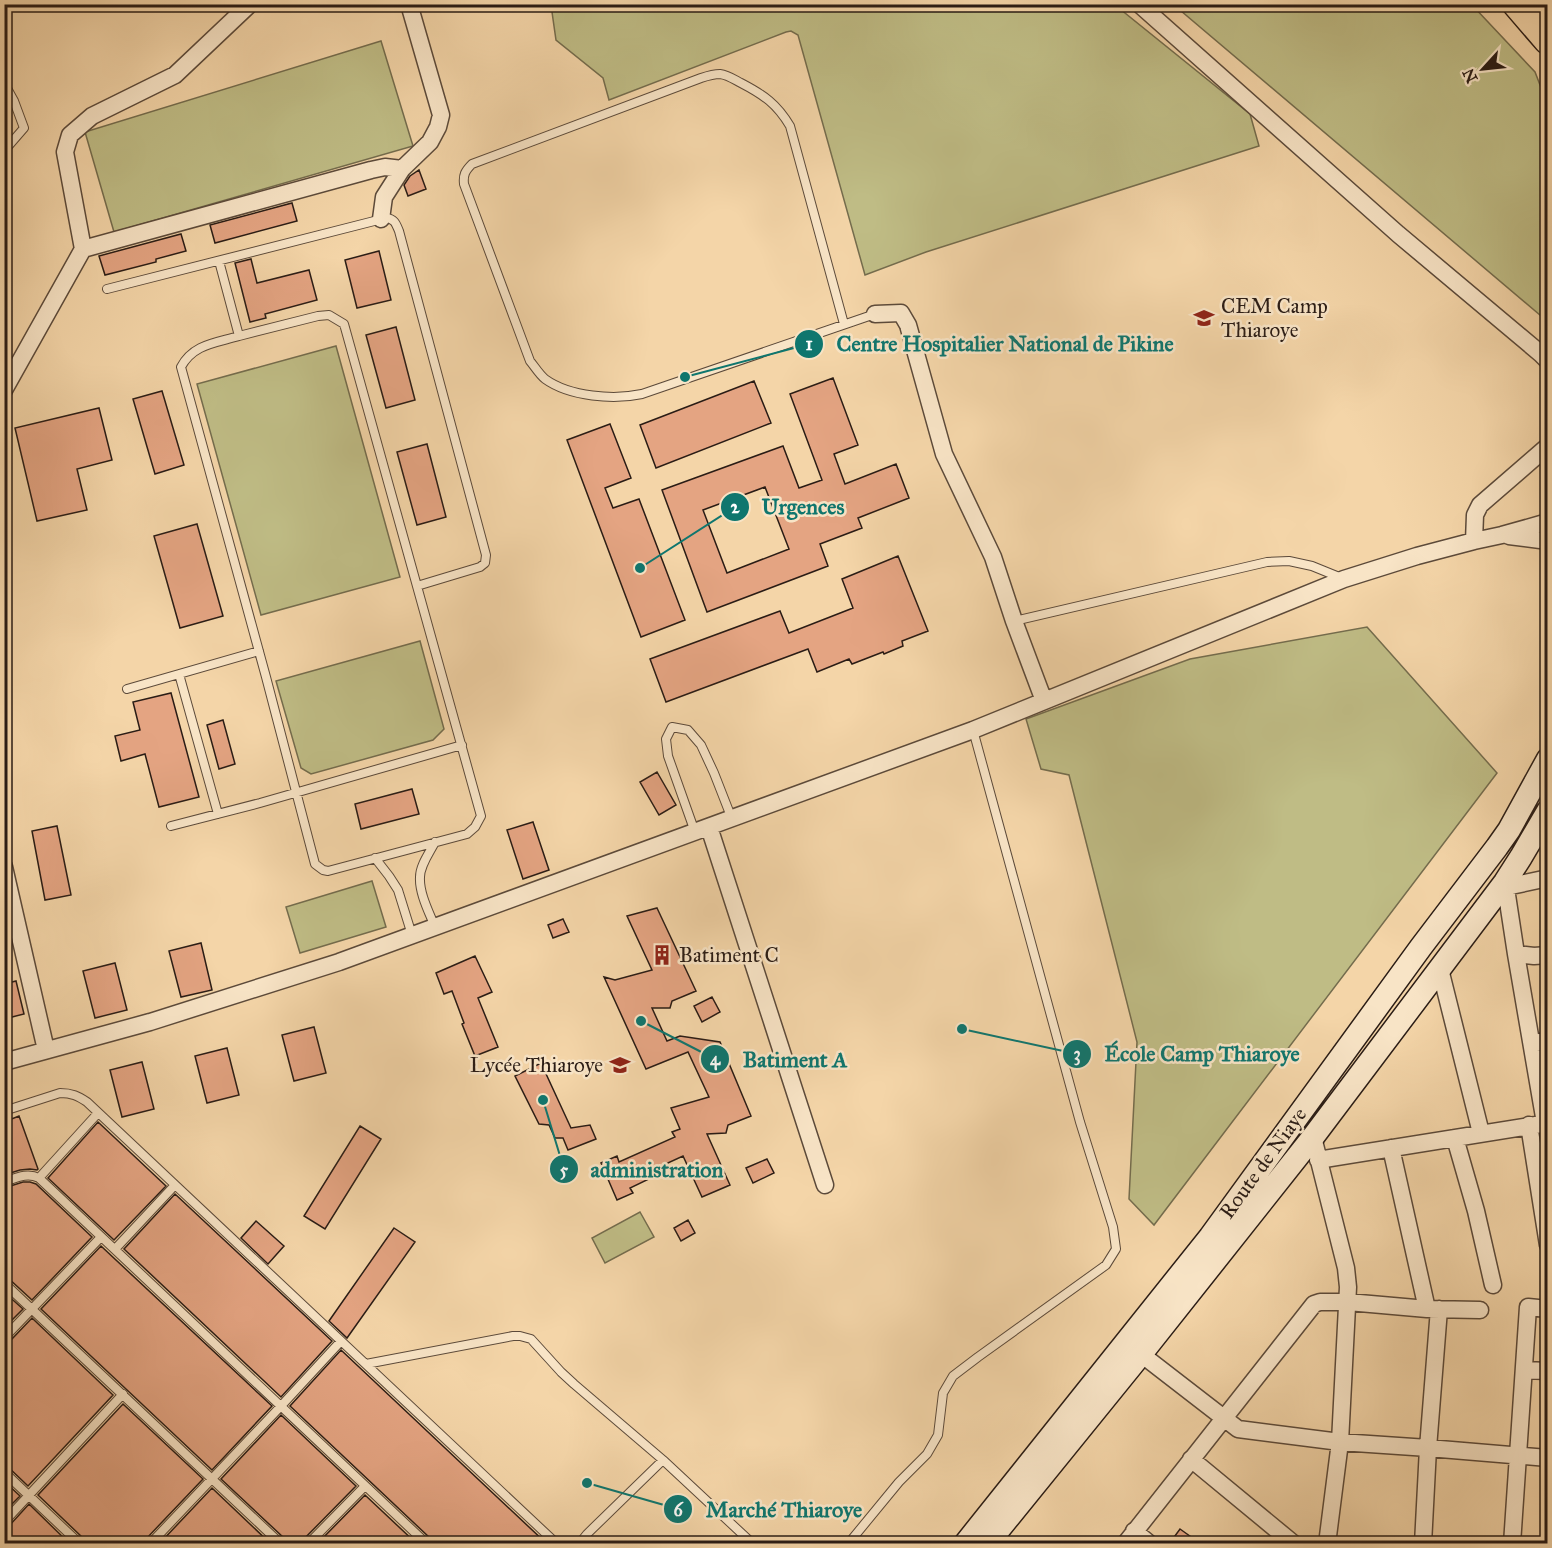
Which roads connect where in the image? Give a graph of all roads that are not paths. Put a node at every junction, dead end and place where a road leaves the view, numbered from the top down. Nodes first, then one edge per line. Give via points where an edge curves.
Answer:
1 (250, 4) edge
2 (409, 4) edge
3 (1138, 4) edge
4 (1516, 4) edge
5 (1548, 40) edge
6 (4, 83) edge
7 (4, 151) edge
8 (402, 169) junction
9 (381, 219) junction
10 (83, 249) junction
11 (219, 261) junction
12 (107, 289) dead end
13 (875, 314) joint
14 (843, 324) junction
15 (239, 336) junction
16 (1548, 361) edge
17 (4, 390) edge
18 (1548, 446) edge
19 (1548, 522) edge
20 (1503, 535) junction
21 (1474, 540) junction
22 (1548, 541) edge
23 (1344, 579) junction
24 (417, 586) junction
25 (1014, 621) junction
26 (259, 651) junction
27 (179, 675) junction
28 (128, 689) dead end
29 (1044, 700) junction
30 (973, 730) junction
31 (462, 745) junction
32 (1545, 764) edge
33 (297, 792) junction
34 (1548, 811) edge
35 (218, 814) junction
36 (732, 819) junction
37 (171, 826) dead end
38 (702, 830) junction
39 (435, 842) junction
40 (375, 858) junction
41 (4, 867) edge
42 (1548, 878) edge
43 (1506, 884) junction
44 (435, 927) junction
45 (412, 935) junction
46 (1516, 954) junction
47 (1548, 955) edge
48 (1440, 969) junction
49 (1540, 1042) edge
50 (46, 1050) junction
51 (4, 1062) edge
52 (4, 1112) edge
53 (99, 1113) junction
54 (1540, 1123) edge
55 (1481, 1133) junction
56 (1313, 1137) junction
57 (1455, 1138) junction
58 (1391, 1148) junction
59 (1318, 1160) junction
60 (39, 1178) junction
61 (4, 1182) edge
62 (175, 1185) junction
63 (825, 1185) dead end
64 (101, 1237) junction
65 (1548, 1245) edge
66 (116, 1248) junction
67 (4, 1283) edge
68 (1493, 1285) dead end
69 (1348, 1302) junction
70 (32, 1309) junction
71 (1433, 1309) junction
72 (1548, 1309) edge
73 (1480, 1310) dead end
74 (4, 1338) edge
75 (341, 1341) junction
76 (1141, 1354) junction
77 (366, 1364) junction
78 (1524, 1370) junction
79 (1548, 1371) edge
80 (123, 1394) junction
81 (281, 1406) junction
82 (1223, 1418) junction
83 (1340, 1443) junction
84 (1428, 1448) junction
85 (1517, 1455) junction
86 (1548, 1458) edge
87 (1191, 1459) junction
88 (663, 1460) junction
89 (4, 1472) edge
90 (212, 1478) junction
91 (365, 1486) junction
92 (29, 1495) junction
93 (4, 1522) edge
94 (1130, 1537) edge
95 (80, 1544) edge
96 (150, 1544) edge
97 (281, 1544) edge
98 (308, 1544) edge
99 (427, 1544) edge
100 (556, 1544) edge
101 (579, 1544) edge
102 (753, 1544) edge
103 (848, 1544) edge
104 (965, 1544) edge
105 (987, 1544) edge
106 (1150, 1544) edge
107 (1294, 1544) edge
108 (1326, 1544) edge
109 (1423, 1544) edge
110 (1512, 1544) edge

1 - 10 street via 175,75 92,116 70,135 65,152
2 - 8 street via 441,115 430,142
3 - 16 street
4 - 5 highway
6 - 7 lane via 24,128
8 - 9 street via 384,197
8 - 10 street via 371,170
9 - 11 lane
9 - 24 lane via 392,219 399,231 486,555 480,567
10 - 17 street
11 - 12 lane
11 - 15 lane
13 - 14 lane
13 - 25 street via 901,313 908,325 944,454 993,557
14 - 14 lane via 642,394 616,398 570,390 546,379 530,361 463,176 472,164 701,78 726,76 772,102 790,126
15 - 24 lane via 318,316 329,315 344,324
15 - 26 lane via 197,349 181,367
18 - 21 street via 1480,505 1475,515
19 - 20 street
20 - 21 street
20 - 22 street
21 - 23 street
23 - 25 lane via 1312,566 1267,562
23 - 29 street
24 - 31 lane
25 - 29 street
26 - 27 lane
26 - 33 lane
27 - 28 lane
27 - 35 lane
29 - 30 street
30 - 36 street
30 - 103 lane via 1116,1249 1106,1265 953,1376 942,1393 938,1435 927,1454
31 - 33 lane
31 - 39 lane via 482,816 467,834
32 - 104 main road, Route de Niaye via 1497,847 1210,1236
33 - 35 lane
33 - 40 lane via 315,864 328,871
34 - 43 main road, Route de Niaye
35 - 37 lane
36 - 38 street
36 - 38 lane via 701,745 688,730 672,727 666,739 668,756
38 - 44 street
38 - 63 street
39 - 40 lane
39 - 44 lane via 420,877
40 - 45 lane via 398,890
41 - 50 street
42 - 43 street
43 - 46 street
43 - 48 main road, Route de Niaye
44 - 45 street
45 - 50 street via 240,994
46 - 47 street
46 - 49 street
48 - 55 street
48 - 56 main road, Route de Niaye
49 - 54 street
50 - 51 street
52 - 53 lane via 69,1093
53 - 60 lane
53 - 62 lane
54 - 55 street
54 - 65 street
55 - 57 street
56 - 59 street
56 - 76 main road, Route de Niaye
57 - 58 street
57 - 68 street
58 - 59 street
58 - 71 street
59 - 69 street via 1346,1268
60 - 61 lane via 28,1174
60 - 64 lane
62 - 66 lane
62 - 75 lane
64 - 66 lane
64 - 70 lane
66 - 81 lane
67 - 70 lane
69 - 71 street
69 - 82 street via 1314,1304
69 - 83 street
70 - 74 lane
70 - 80 lane
71 - 73 street
71 - 84 street
72 - 78 street via 1528,1307
75 - 77 lane
75 - 81 lane
76 - 82 street
76 - 105 main road, Route de Niaye
77 - 88 lane via 513,1336 526,1337
77 - 100 lane
78 - 79 street
78 - 85 street
80 - 90 lane
80 - 92 lane
81 - 90 lane
81 - 91 lane
82 - 83 street via 1242,1430
82 - 87 street
83 - 84 street
83 - 108 street
84 - 85 street
84 - 109 street
85 - 86 street
85 - 110 street
87 - 94 street
87 - 107 street
88 - 101 lane
88 - 102 lane
89 - 92 lane
90 - 96 lane
90 - 97 lane
91 - 98 lane
91 - 99 lane
92 - 93 lane
92 - 95 lane
94 - 106 street

